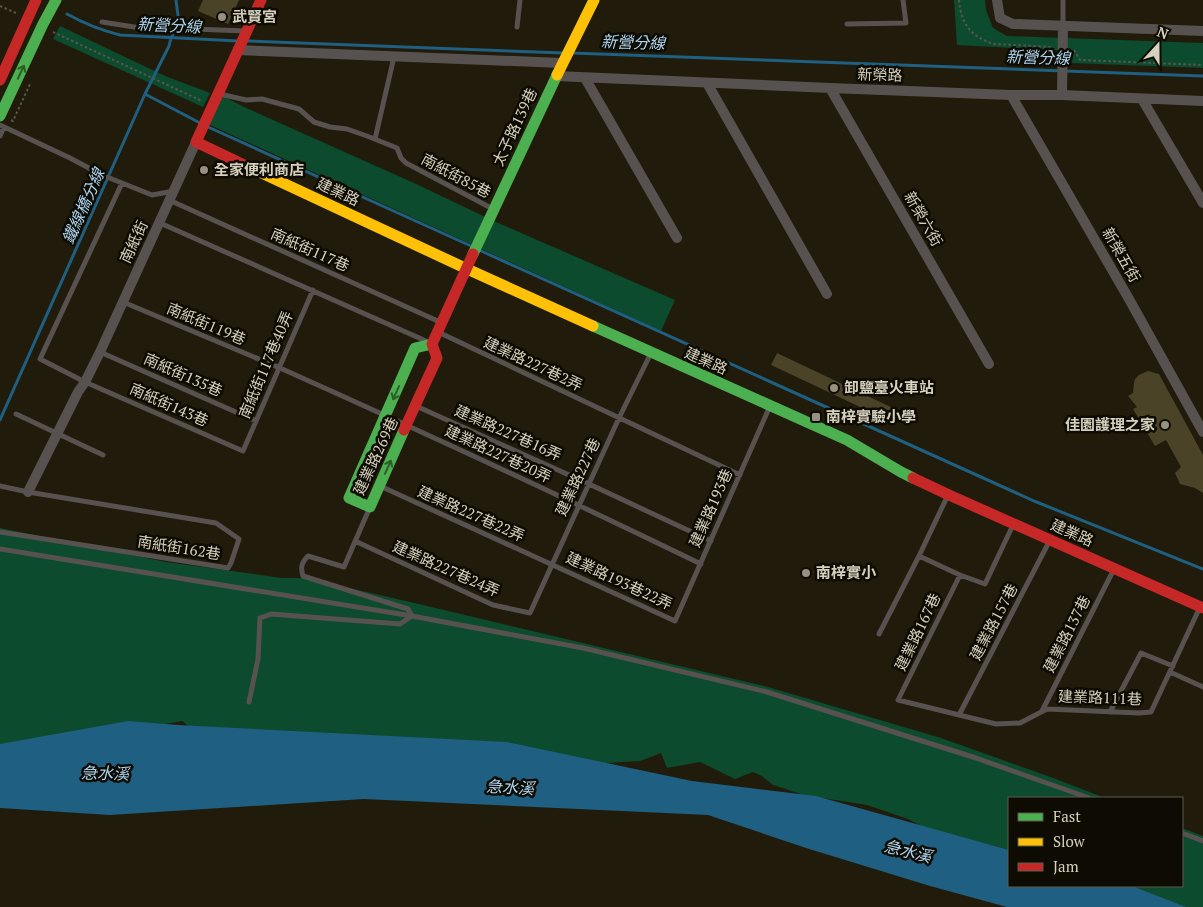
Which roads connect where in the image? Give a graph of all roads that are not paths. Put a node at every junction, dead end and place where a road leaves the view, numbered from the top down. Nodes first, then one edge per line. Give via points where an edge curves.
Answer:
1 (36, 0) edge
2 (56, 0) edge
3 (261, 0) edge
4 (520, 0) edge
5 (594, 0) edge
6 (904, 0) edge
7 (997, 0) edge
8 (1063, 0) edge
9 (102, 22) dead end
10 (846, 24) dead end
11 (1063, 25) junction
12 (517, 28) dead end
13 (1203, 31) edge
14 (246, 32) junction
15 (238, 50) junction
16 (394, 56) junction
17 (564, 59) junction
18 (556, 76) junction
19 (585, 78) junction
20 (0, 80) edge
21 (707, 83) junction
22 (830, 88) junction
23 (218, 94) junction
24 (1011, 95) junction
25 (1062, 95) junction
26 (1142, 99) junction
27 (1203, 100) edge
28 (1, 121) edge
29 (0, 136) edge
30 (375, 139) junction
31 (196, 142) junction
32 (122, 184) junction
33 (172, 196) junction
34 (1203, 203) edge
35 (493, 209) junction
36 (160, 223) junction
37 (677, 238) dead end
38 (465, 268) junction
39 (312, 290) junction
40 (827, 294) dead end
41 (123, 302) junction
42 (439, 327) junction
43 (432, 344) junction
44 (100, 352) junction
45 (651, 352) junction
46 (989, 364) dead end
47 (279, 368) junction
48 (86, 382) junction
49 (416, 406) junction
50 (770, 406) junction
51 (16, 414) dead end
52 (386, 416) junction
53 (619, 418) junction
54 (256, 420) junction
55 (407, 426) junction
56 (1203, 432) edge
57 (58, 433) junction
58 (243, 451) joint
59 (103, 454) dead end
60 (740, 475) junction
61 (589, 484) junction
62 (0, 486) edge
63 (380, 486) junction
64 (28, 492) junction
65 (949, 495) junction
66 (580, 505) junction
67 (370, 507) junction
68 (1014, 523) junction
69 (0, 532) edge
70 (1050, 540) junction
71 (355, 541) junction
72 (711, 541) junction
73 (0, 549) edge
74 (919, 556) junction
75 (552, 564) junction
76 (701, 564) junction
77 (1114, 568) junction
78 (960, 575) junction
79 (1202, 607) edge
80 (530, 613) joint
81 (412, 616) junction
82 (675, 621) joint
83 (879, 634) dead end
84 (1173, 666) junction
85 (1170, 672) junction
86 (1203, 687) edge
87 (898, 700) joint
88 (249, 702) dead end
89 (1042, 711) junction
90 (1110, 712) junction
91 (959, 716) junction
92 (1086, 797) edge
93 (1183, 833) edge
94 (1203, 842) edge

1 - 20 street
28 -> 2 street
3 - 14 street, 南紙街
4 - 12 lane
5 - 17 street, 太子路139巷
6 - 10 lane via 906,23
7 - 11 street via 1000,18 1013,24
8 - 11 lane
9 - 14 lane via 147,29
11 - 13 street
11 - 25 street
14 - 15 street, 南紙街
15 - 16 street
15 - 23 street, 南紙街
16 - 17 street
16 - 30 lane
17 - 18 street, 太子路139巷
18 - 19 street, 新榮路
18 - 35 street, 太子路139巷
19 - 21 street, 新榮路
19 - 37 street
21 - 22 street, 新榮路
21 - 40 street
22 - 24 street, 新榮路
22 - 46 street, 新榮六街
23 - 30 lane, 南紙街85巷 via 246,100 262,99 299,108 314,122
23 - 31 street, 南紙街
24 - 25 street, 新榮路
24 - 56 street, 新榮五街
25 - 26 street, 新榮路
26 - 27 street, 新榮路
26 - 34 street
28 - 29 lane
28 - 32 lane
30 - 35 lane, 南紙街85巷 via 398,148 406,163
31 - 33 street, 南紙街
31 - 38 street, 建業路
32 - 33 lane via 152,195
32 - 48 lane, 南紙街143巷 via 40,359
33 - 36 street, 南紙街
33 - 42 lane, 南紙街117巷
35 - 38 street, 太子路139巷
36 - 39 lane
36 - 41 street, 南紙街
38 - 42 street, 建業路269巷
38 - 45 street, 建業路
39 - 43 lane
39 - 47 lane, 南紙街117巷40弄
41 - 44 street, 南紙街
41 - 47 lane, 南紙街119巷
42 - 43 street, 建業路269巷
42 - 53 lane, 建業路227巷2弄
43 - 49 street, 建業路269巷 via 437,358
43 -> 52 street, 建業路269巷 via 416,348
44 - 48 street, 南紙街
44 - 54 lane, 南紙街135巷
45 - 50 street, 建業路
45 - 53 lane, 建業路227巷
47 - 52 lane, 南紙街119巷
47 - 54 lane, 南紙街117巷40弄
48 - 57 street, 南紙街
48 - 58 lane, 南紙街143巷
49 - 55 street, 建業路269巷
49 - 61 lane, 建業路227巷16弄
50 - 60 lane, 建業路193巷
50 - 65 street, 建業路 via 847,440 901,472
51 - 57 lane
52 - 55 lane, 建業路227巷20弄
52 - 67 street, 建業路269巷 via 349,498
53 - 60 lane, 建業路227巷2弄
53 - 61 lane, 建業路227巷
54 - 58 lane, 南紙街117巷40弄
63 -> 55 street, 建業路269巷
55 - 66 lane, 建業路227巷20弄
57 - 59 lane
57 - 64 street, 南紙街
60 - 72 lane, 建業路193巷
61 - 66 lane, 建業路227巷
61 - 72 lane, 建業路227巷16弄
62 - 64 lane, 南紙街162巷
63 - 67 street, 建業路269巷
63 - 75 lane, 建業路227巷22弄
64 - 69 lane, 南紙街162巷 via 216,523 239,540 228,568
65 - 68 street, 建業路
65 - 74 lane
66 - 75 lane, 建業路227巷
66 - 76 lane, 建業路227巷20弄
67 - 71 lane
68 - 70 street, 建業路
68 - 78 lane via 985,584
70 - 77 street, 建業路
70 - 91 lane, 建業路157巷
71 - 80 lane, 建業路227巷24弄 via 493,605
71 - 81 lane via 344,567 308,556 301,569 303,576 408,608
72 - 76 lane, 建業路193巷
73 - 81 lane
74 - 78 lane
74 - 83 lane
75 - 80 lane, 建業路227巷
75 - 82 lane, 建業路193巷22弄
76 - 82 lane, 建業路193巷
77 - 79 street, 建業路
77 - 89 lane, 建業路137巷
78 - 87 lane, 建業路167巷
79 - 84 lane, 建業路111巷
81 - 88 lane via 400,624 271,614 260,618 258,659
81 - 92 lane via 583,648 767,692 976,758
84 - 85 lane, 建業路111巷
84 - 90 lane via 1142,653
85 - 86 lane
85 - 90 lane, 建業路111巷 via 1151,712
87 - 91 lane, 建業路111巷
89 - 90 lane, 建業路111巷 via 1047,708
89 - 91 lane, 建業路111巷 via 1020,723 996,724
93 - 94 lane

